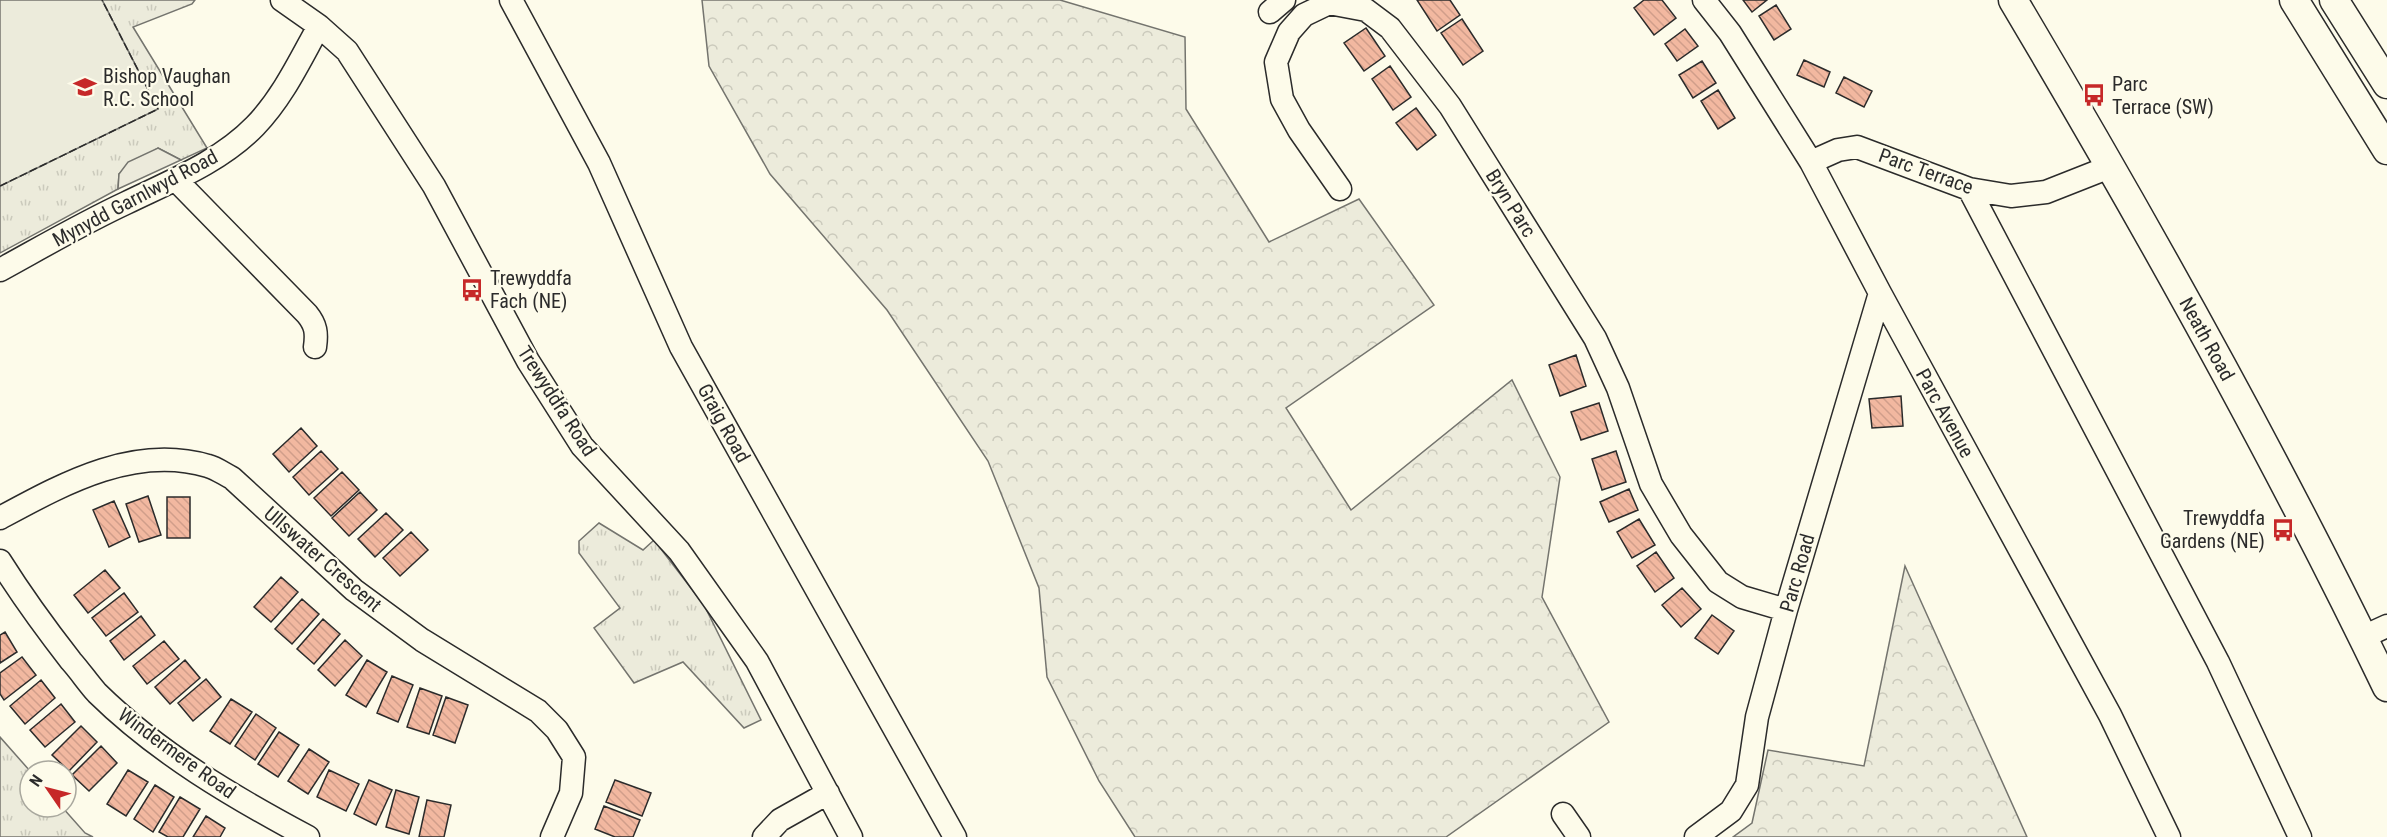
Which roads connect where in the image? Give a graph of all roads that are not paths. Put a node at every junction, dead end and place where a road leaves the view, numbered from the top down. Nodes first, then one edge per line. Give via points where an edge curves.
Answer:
1 (282, 0) edge
2 (511, 0) edge
3 (1704, 0) edge
4 (2013, 0) edge
5 (2294, 0) edge
6 (2334, 0) edge
7 (1373, 5) edge
8 (319, 26) junction
9 (2387, 84) edge
10 (2387, 150) edge
11 (1812, 162) junction
12 (2112, 166) junction
13 (176, 180) junction
14 (1340, 189) dead end
15 (1969, 189) junction
16 (0, 270) edge
17 (1880, 294) junction
18 (315, 347) dead end
19 (0, 518) edge
20 (0, 561) edge
21 (1786, 610) junction
22 (2375, 632) edge
23 (2387, 687) edge
24 (828, 793) junction
25 (1563, 814) dead end
26 (308, 837) edge
27 (552, 837) edge
28 (764, 837) edge
29 (851, 837) edge
30 (955, 837) edge
31 (1579, 837) edge
32 (1696, 837) edge
33 (2169, 837) edge
34 (2300, 837) edge

1 - 8 street, Trewyddfa Road
2 - 30 street, Graig Road via 599,163 681,347
3 - 11 street, Parc Avenue via 1730,33
4 - 12 main road, Neath Road
5 - 10 main road
6 - 9 main road
7 - 14 street, Bryn Parc via 1329,3 1304,15 1288,32 1276,62 1282,99
7 - 21 street, Bryn Parc via 1450,106 1595,338 1618,388 1651,484 1681,535 1718,582 1742,597
8 - 13 street, Mynydd Garnlwyd Road via 277,99 254,127 224,152
8 - 24 street, Trewyddfa Road via 347,51 434,186 528,361 582,446 679,551 757,661
11 - 15 street, Parc Terrace via 1838,150 1857,147
11 - 17 street, Parc Avenue
12 - 15 street, Parc Terrace via 2046,192 2011,196
12 - 22 main road, Neath Road
13 - 16 street, Mynydd Garnlwyd Road via 124,203
13 - 18 street via 308,314 317,335
15 - 34 street via 2218,662
17 - 21 street, Parc Road
17 - 33 street, Parc Avenue via 2110,715
19 - 27 street, Ullswater Crescent via 74,480 149,459 210,466 232,478 354,590 422,639 538,711 557,730 574,757 571,793
20 - 26 street, Windermere Road via 96,692 199,774
21 - 32 street, Parc Road via 1757,717 1747,785 1731,811
22 - 23 main road, Neath Road
24 - 28 street via 780,820
24 - 29 street, Trewyddfa Road
25 - 31 street

